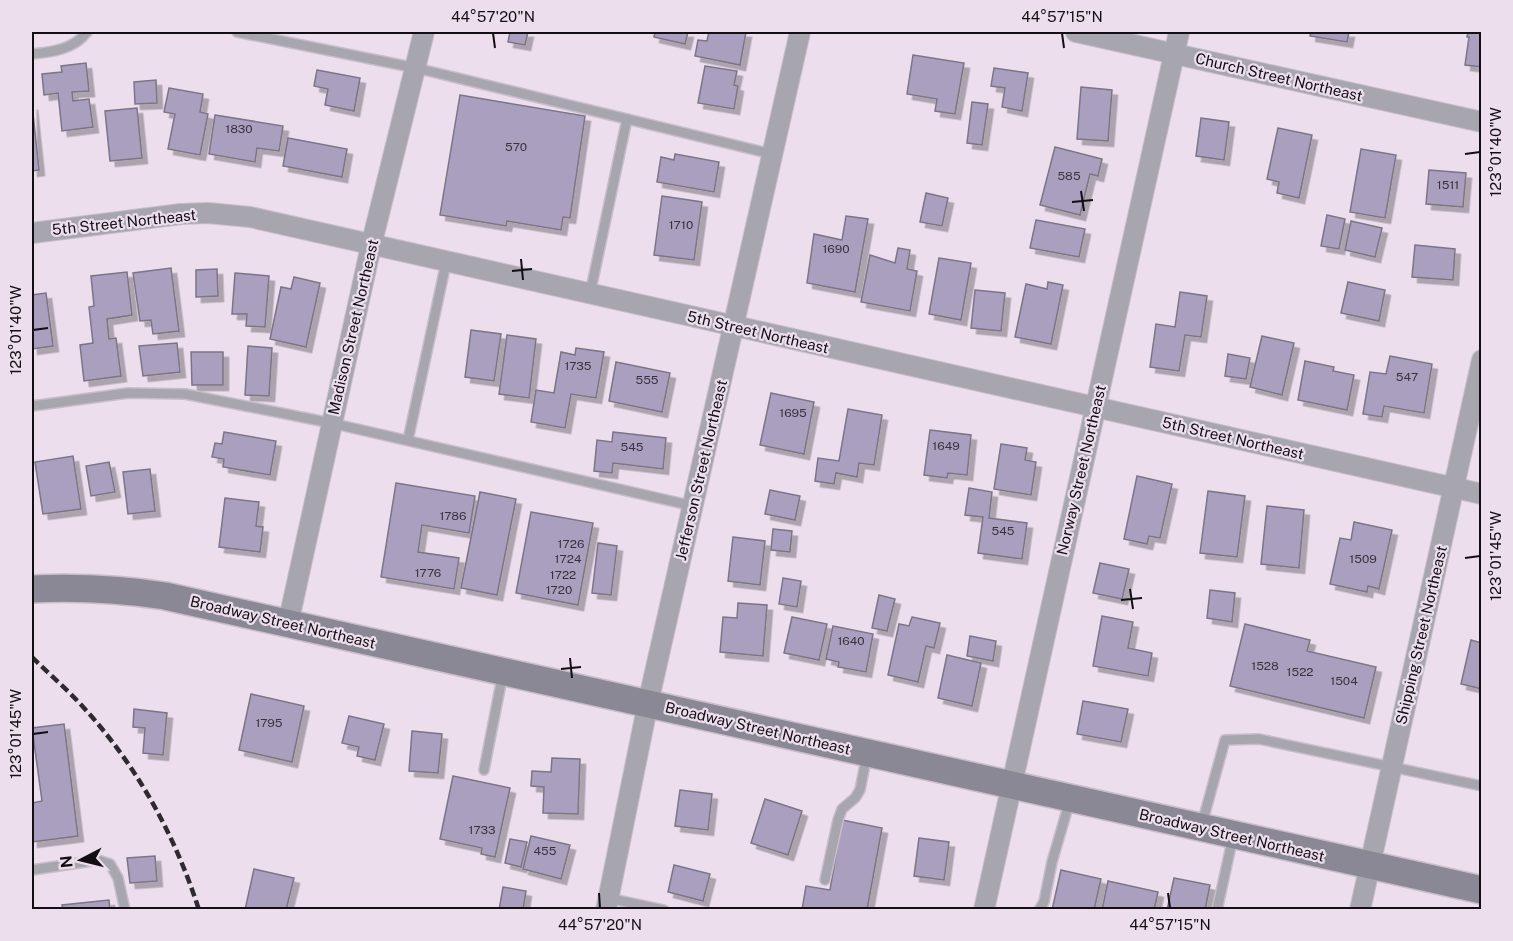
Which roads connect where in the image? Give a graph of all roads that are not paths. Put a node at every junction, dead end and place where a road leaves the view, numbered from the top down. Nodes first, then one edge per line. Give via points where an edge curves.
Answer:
1 (87, 32) edge
2 (237, 32) edge
3 (424, 32) edge
4 (800, 32) edge
5 (1077, 32) edge
6 (1179, 32) edge
7 (1173, 53) junction
8 (32, 54) edge
9 (416, 68) junction
10 (627, 119) junction
11 (1482, 122) edge
12 (773, 154) junction
13 (32, 233) edge
14 (371, 246) junction
15 (446, 262) junction
16 (590, 294) junction
17 (734, 327) junction
18 (1482, 360) edge
19 (32, 406) edge
20 (1095, 408) junction
21 (331, 423) junction
22 (408, 440) junction
23 (1453, 488) junction
24 (1482, 494) edge
25 (693, 506) junction
26 (32, 589) edge
27 (288, 624) junction
28 (504, 671) junction
29 (648, 703) junction
30 (868, 752) junction
31 (1391, 768) junction
32 (484, 770) dead end
33 (1011, 785) junction
34 (1482, 786) edge
35 (1070, 798) junction
36 (1200, 828) junction
37 (1233, 835) junction
38 (1369, 866) junction
39 (32, 870) edge
40 (825, 880) dead end
41 (1482, 890) edge
42 (607, 904) edge
43 (125, 909) edge
44 (664, 909) edge
45 (984, 909) edge
46 (1039, 909) edge
47 (1217, 909) edge
48 (1360, 909) edge

1 - 8 lane via 72,46
2 - 9 lane
3 - 9 street, Madison Street Northeast
4 - 12 street, Jefferson Street Northeast
5 - 7 street, Church Street Northeast
6 - 7 street, Norway Street Northeast
7 - 11 street, Church Street Northeast
7 - 20 street, Norway Street Northeast
9 - 10 lane
9 - 14 street, Madison Street Northeast
10 - 12 lane
10 - 16 lane
12 - 17 street, Jefferson Street Northeast
13 - 14 street, 5th Street Northeast via 208,213 250,217
14 - 15 street, 5th Street Northeast
14 - 21 street, Madison Street Northeast
15 - 16 street, 5th Street Northeast
15 - 22 lane
16 - 17 street, 5th Street Northeast
17 - 20 street, 5th Street Northeast
17 - 25 street, Jefferson Street Northeast
18 - 23 street, Shipping Street Northeast
19 - 21 lane via 128,393 174,393
20 - 23 street, 5th Street Northeast
20 - 33 street, Norway Street Northeast
21 - 22 lane
21 - 27 street, Madison Street Northeast
22 - 25 lane
23 - 24 street, 5th Street Northeast
23 - 31 street, Shipping Street Northeast
25 - 29 street, Jefferson Street Northeast
26 - 27 main road, Broadway Street Northeast via 126,590
27 - 28 main road, Broadway Street Northeast
28 - 29 main road, Broadway Street Northeast
28 - 32 lane
29 - 30 main road, Broadway Street Northeast
29 - 42 street, Jefferson Street Northeast
30 - 33 main road, Broadway Street Northeast
30 - 40 lane via 860,790 842,809 838,820
31 - 34 lane
31 - 36 lane via 1259,739 1225,740
31 - 38 street, Shipping Street Northeast
33 - 35 main road, Broadway Street Northeast
33 - 45 street, Norway Street Northeast
35 - 36 main road, Broadway Street Northeast
35 - 46 lane
36 - 37 main road, Broadway Street Northeast
37 - 38 main road, Broadway Street Northeast
37 - 47 lane
38 - 41 main road, Broadway Street Northeast
38 - 48 street, Shipping Street Northeast
39 - 43 lane via 98,860 111,864
42 - 44 lane

